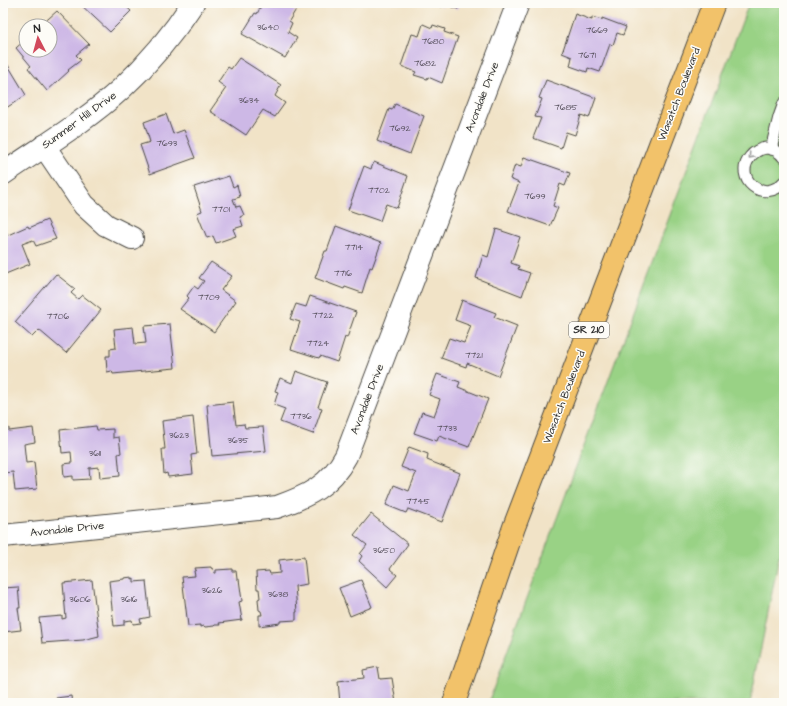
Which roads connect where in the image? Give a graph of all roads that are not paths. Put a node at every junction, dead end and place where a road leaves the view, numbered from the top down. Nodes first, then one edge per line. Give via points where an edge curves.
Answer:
1 (193, 3) edge
2 (518, 3) edge
3 (714, 3) edge
4 (784, 103) edge
5 (44, 146) junction
6 (771, 149) junction
7 (784, 158) edge
8 (3, 174) edge
9 (784, 182) edge
10 (132, 238) dead end
11 (3, 536) edge
12 (454, 703) edge

1 - 5 street, Summer Hill Drive via 152,57 121,89
2 - 11 street, Avondale Drive via 346,456 332,476 316,490 277,507
3 - 12 main road, Wasatch Boulevard / SR 210 via 514,527
4 - 6 lane
5 - 8 street, Summer Hill Drive
5 - 10 street via 84,205 106,225
6 - 7 lane via 778,151
6 -> 9 lane via 757,150 751,155 747,161 745,175 753,187 759,190 773,190

